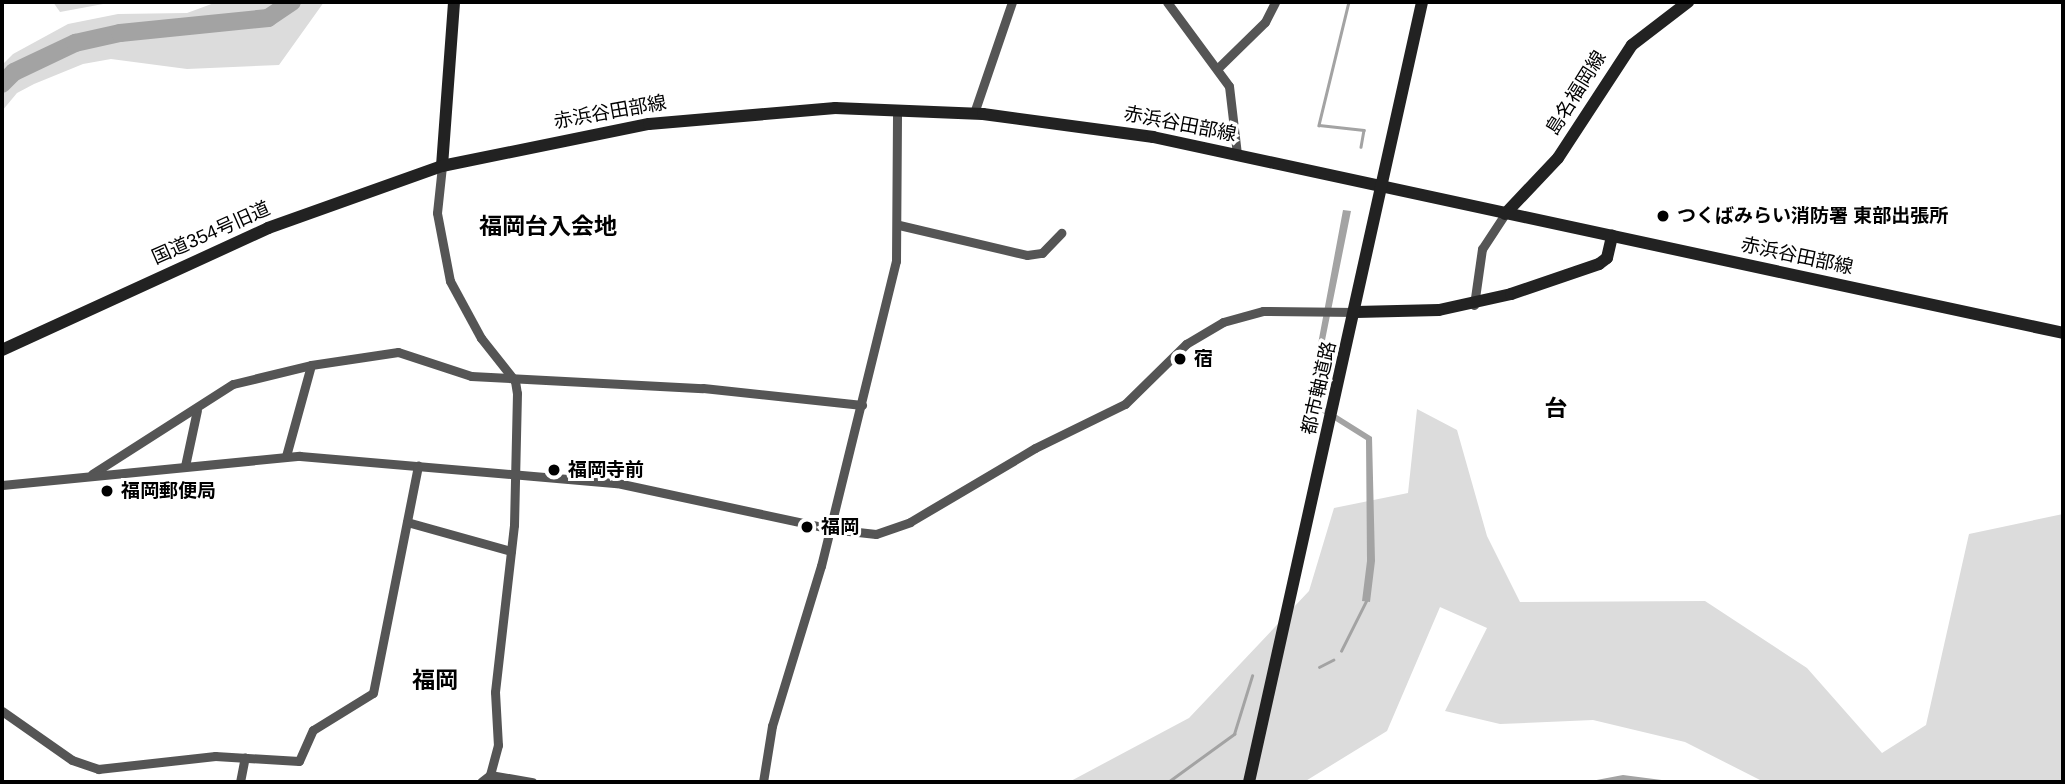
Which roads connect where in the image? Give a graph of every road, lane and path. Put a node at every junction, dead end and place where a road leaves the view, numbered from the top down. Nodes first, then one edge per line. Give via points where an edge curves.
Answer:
1 (454, 2) edge
2 (1012, 2) edge
3 (1167, 2) edge
4 (1275, 2) edge
5 (1422, 2) edge
6 (1688, 2) edge
7 (1219, 67) junction
8 (897, 109) junction
9 (974, 113) junction
10 (1237, 154) junction
11 (442, 166) junction
12 (1382, 188) junction
13 (1505, 214) junction
14 (899, 225) junction
15 (1061, 233) dead end
16 (1612, 236) junction
17 (1474, 305) junction
18 (1356, 312) junction
19 (2063, 333) edge
20 (2, 350) edge
21 (311, 365) junction
22 (515, 381) junction
23 (862, 405) junction
24 (197, 410) junction
25 (286, 456) junction
26 (418, 465) junction
27 (185, 466) junction
28 (517, 472) junction
29 (91, 475) junction
30 (2, 485) edge
31 (407, 522) junction
32 (831, 529) junction
33 (511, 551) junction
34 (2, 711) edge
35 (245, 757) junction
36 (490, 775) junction
37 (240, 782) edge
38 (481, 782) edge
39 (532, 782) edge
40 (763, 782) edge
41 (1249, 782) edge

1 - 11 main road
2 - 9 street
3 - 7 street
4 - 7 street via 1265,22
5 - 12 main road, 都市軸道路
6 - 13 main road, 島名福岡線 via 1632,45 1558,158
7 - 10 street via 1233,97
8 - 9 main road, 赤浜谷田部線
8 - 11 main road, 赤浜谷田部線 via 701,117 583,135
8 - 14 street
9 - 10 main road, 赤浜谷田部線 via 1088,126
10 - 12 main road, 赤浜谷田部線
11 - 20 main road, 国道354号旧道 via 268,228
11 - 22 street via 437,214 450,281 481,338
12 - 13 main road, 赤浜谷田部線
12 - 18 main road, 都市軸道路
13 - 16 main road, 赤浜谷田部線
13 - 17 street via 1482,249
14 - 15 street via 1027,255 1046,250
14 - 23 street via 896,261
16 - 17 main road via 1607,258 1599,264
16 - 19 main road, 赤浜谷田部線
17 - 18 main road
18 - 32 street via 1263,311 1223,322 1186,344 1125,404 1035,448 910,522 863,535
18 - 41 main road, 都市軸道路
21 - 22 street via 398,352 471,376
21 - 24 street via 233,384
21 - 25 street
22 - 23 street via 703,388
22 - 28 street
23 - 32 street
24 - 27 street
24 - 29 street
25 - 26 street
25 - 27 street
26 - 28 street
26 - 31 street
27 - 29 street
28 - 32 street via 656,489
28 - 33 street
29 - 30 street
31 - 33 street
31 - 35 street via 373,694 313,730 299,761
32 - 40 street via 772,726
33 - 36 street via 495,692 498,745
34 - 35 street via 72,760 98,769
35 - 37 street
36 - 38 street
36 - 39 street

